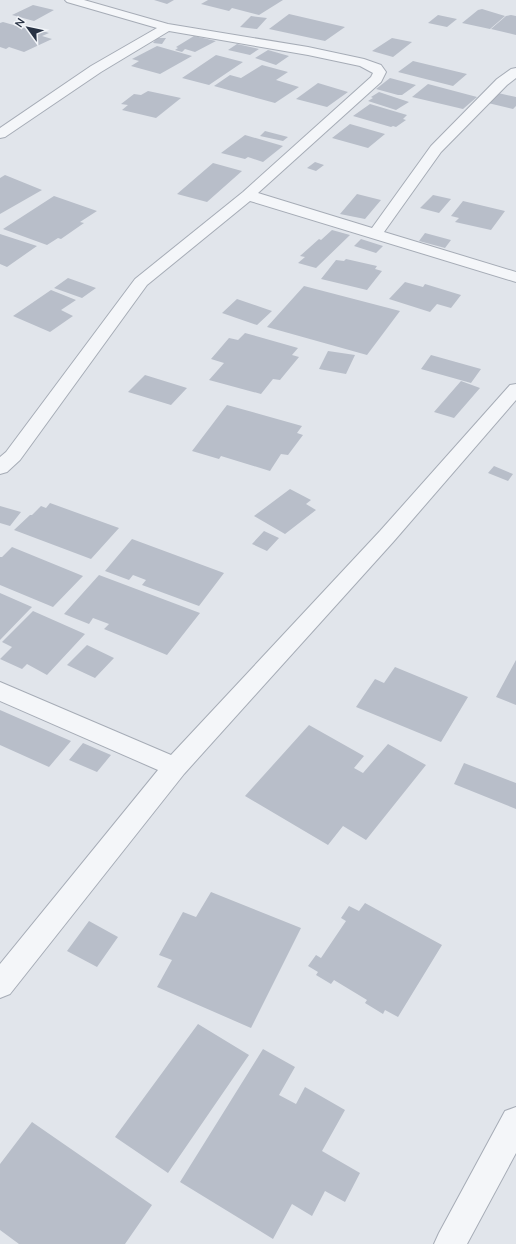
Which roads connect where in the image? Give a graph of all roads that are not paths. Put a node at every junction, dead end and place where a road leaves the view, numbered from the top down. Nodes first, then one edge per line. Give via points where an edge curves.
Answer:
1 (71, 0) edge
2 (167, 27) junction
3 (516, 72) edge
4 (0, 134) edge
5 (248, 195) junction
6 (375, 234) junction
7 (516, 277) edge
8 (516, 389) edge
9 (0, 468) edge
10 (0, 691) edge
11 (175, 767) junction
12 (0, 985) edge
13 (512, 1137) edge
14 (450, 1244) edge

1 - 2 street
2 - 4 street via 13,119
2 - 5 street via 308,51 364,63 380,72 365,89
3 - 6 street via 502,82 436,149
5 - 6 street
5 - 9 street via 141,282 13,456
6 - 7 street
8 - 11 street via 387,536
10 - 11 street
11 - 12 street
13 - 14 street

